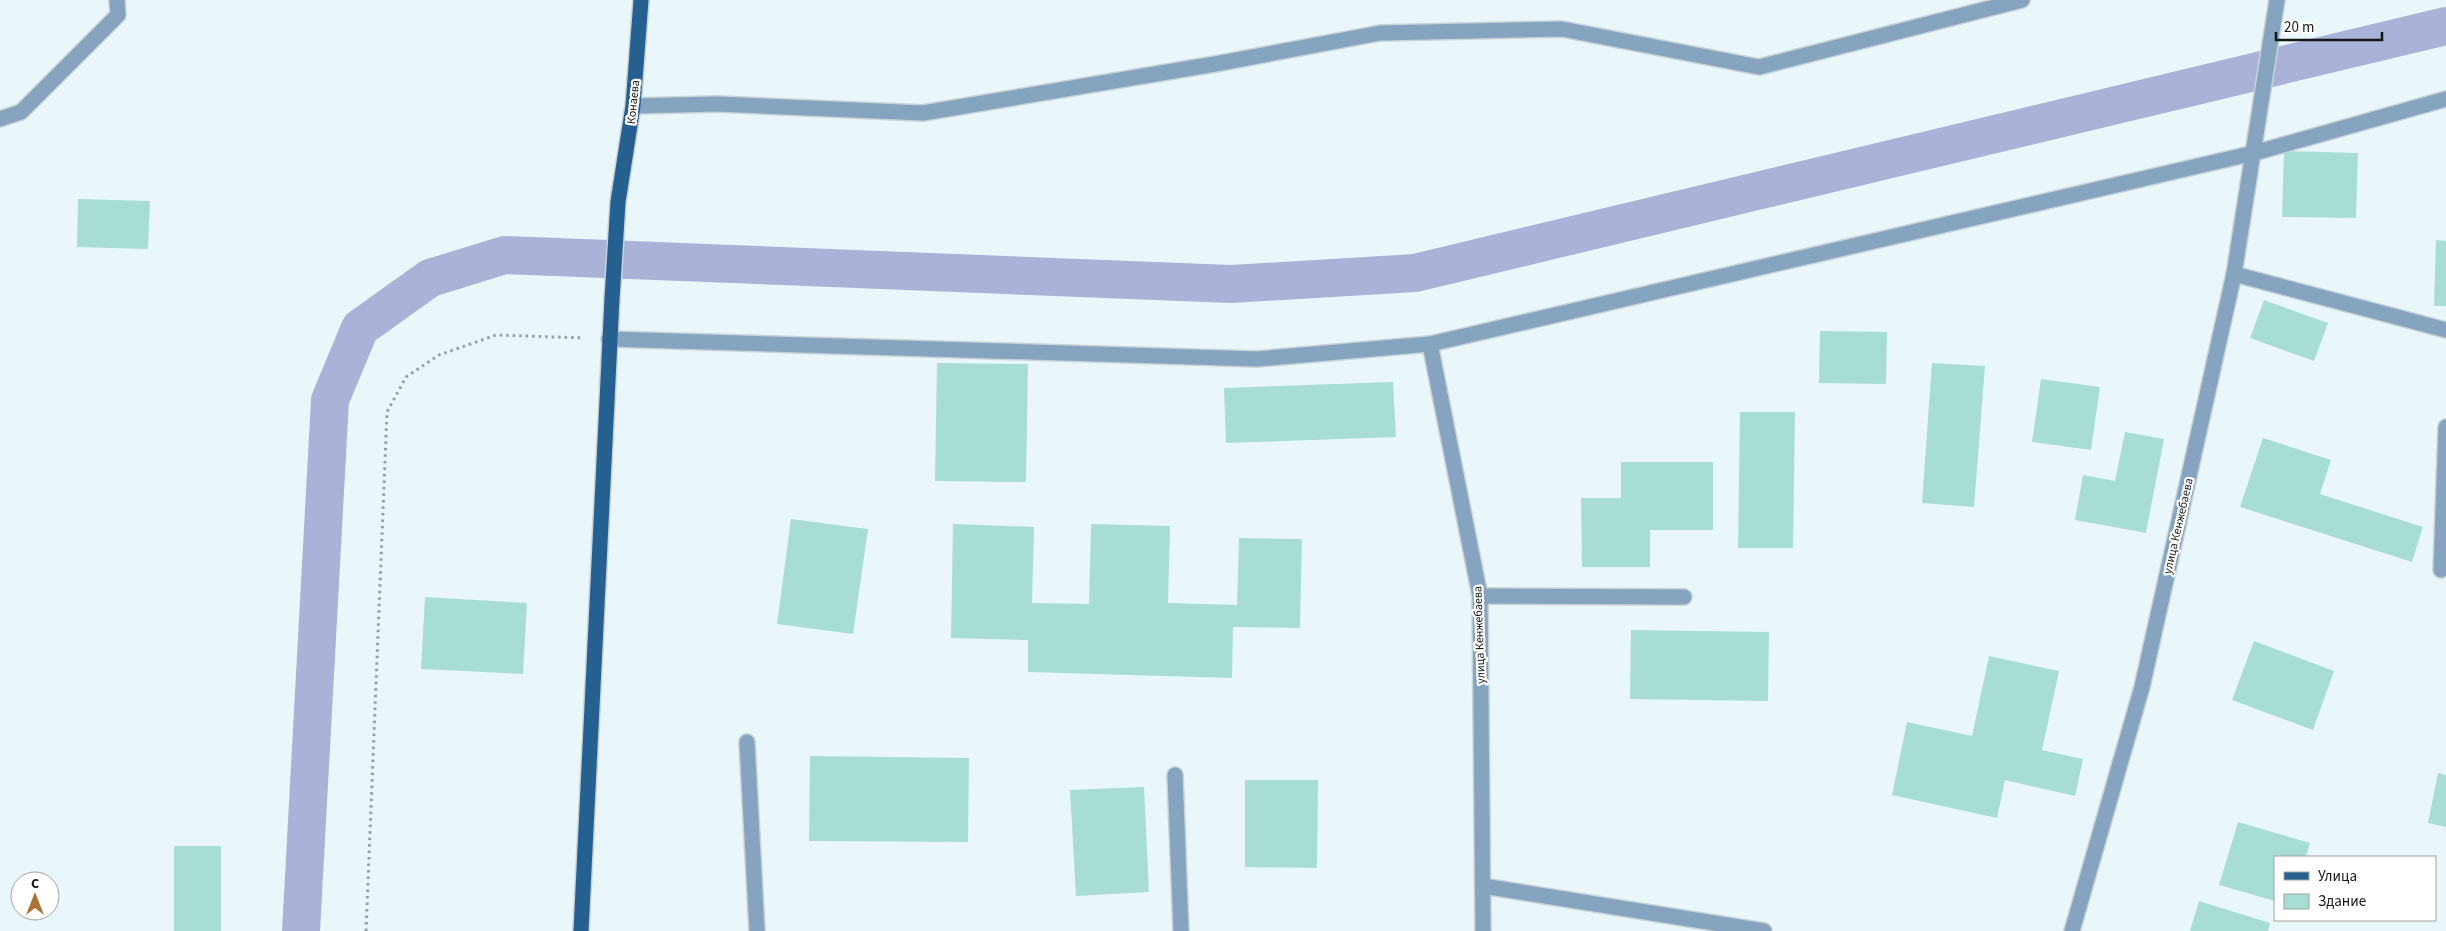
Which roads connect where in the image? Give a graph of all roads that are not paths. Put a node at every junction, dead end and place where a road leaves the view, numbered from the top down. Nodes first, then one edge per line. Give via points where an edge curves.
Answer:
1 (117, 0) edge
2 (641, 0) edge
3 (2022, 0) edge
4 (2277, 0) edge
5 (2446, 99) edge
6 (634, 106) junction
7 (0, 119) edge
8 (2254, 152) junction
9 (2234, 274) junction
10 (2446, 330) edge
11 (610, 339) junction
12 (1430, 344) junction
13 (2446, 427) edge
14 (2441, 570) dead end
15 (1480, 596) junction
16 (1684, 597) dead end
17 (747, 742) dead end
18 (1175, 775) dead end
19 (1483, 886) junction
20 (581, 931) edge
21 (757, 931) edge
22 (1181, 931) edge
23 (1483, 931) edge
24 (1764, 931) edge
25 (2072, 931) edge

1 - 7 street via 118,15 21,112
2 - 6 main road, Конаева
3 - 6 street via 1760,67 1562,28 1380,33 923,113 717,104
4 - 8 street, улица Кенжебаева
5 - 8 street
6 - 11 main road, Конаева via 618,202
8 - 9 street, улица Кенжебаева
8 - 12 street
9 - 10 street
9 - 25 street, улица Кенжебаева via 2142,687
11 - 12 street via 1257,359
11 - 20 main road, Конаева
12 - 15 street, улица Кенжебаева
13 - 14 street
15 - 16 street
15 - 19 street, улица Кенжебаева
17 - 21 street
18 - 22 street
19 - 23 street, улица Кенжебаева
19 - 24 street

